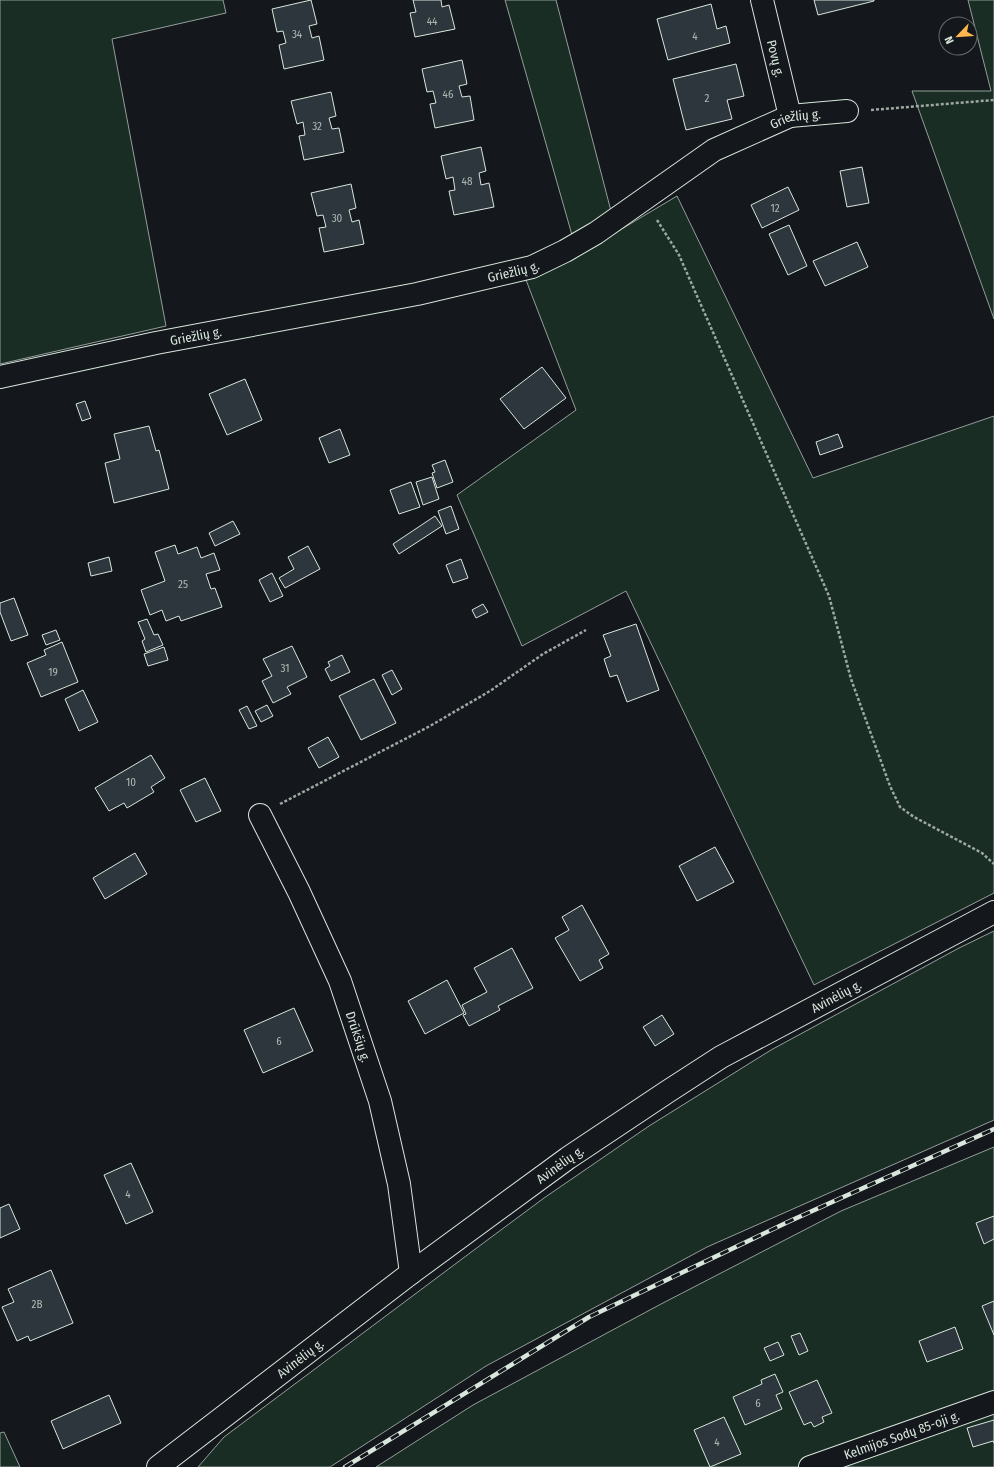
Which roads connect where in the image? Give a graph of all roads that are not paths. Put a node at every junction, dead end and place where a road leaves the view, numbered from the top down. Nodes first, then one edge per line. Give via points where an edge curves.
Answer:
1 (762, 0) edge
2 (847, 111) road end
3 (790, 116) junction
4 (0, 377) edge
5 (260, 814) road end
6 (994, 912) edge
7 (411, 1273) junction
8 (994, 1402) edge
9 (158, 1467) edge
10 (810, 1467) edge

1 - 3 street, Povų g.
2 - 3 street, Griežlių g.
3 - 4 street, Griežlių g. via 714,150 590,236 532,267 417,294 156,343
5 - 7 street, Drūkšių g. via 340,982 380,1101 398,1184
6 - 7 street, Avinėlių g. via 721,1056 568,1158
7 - 9 street, Avinėlių g.
8 - 10 street, Kelmijos Sodų 85-oji g.

